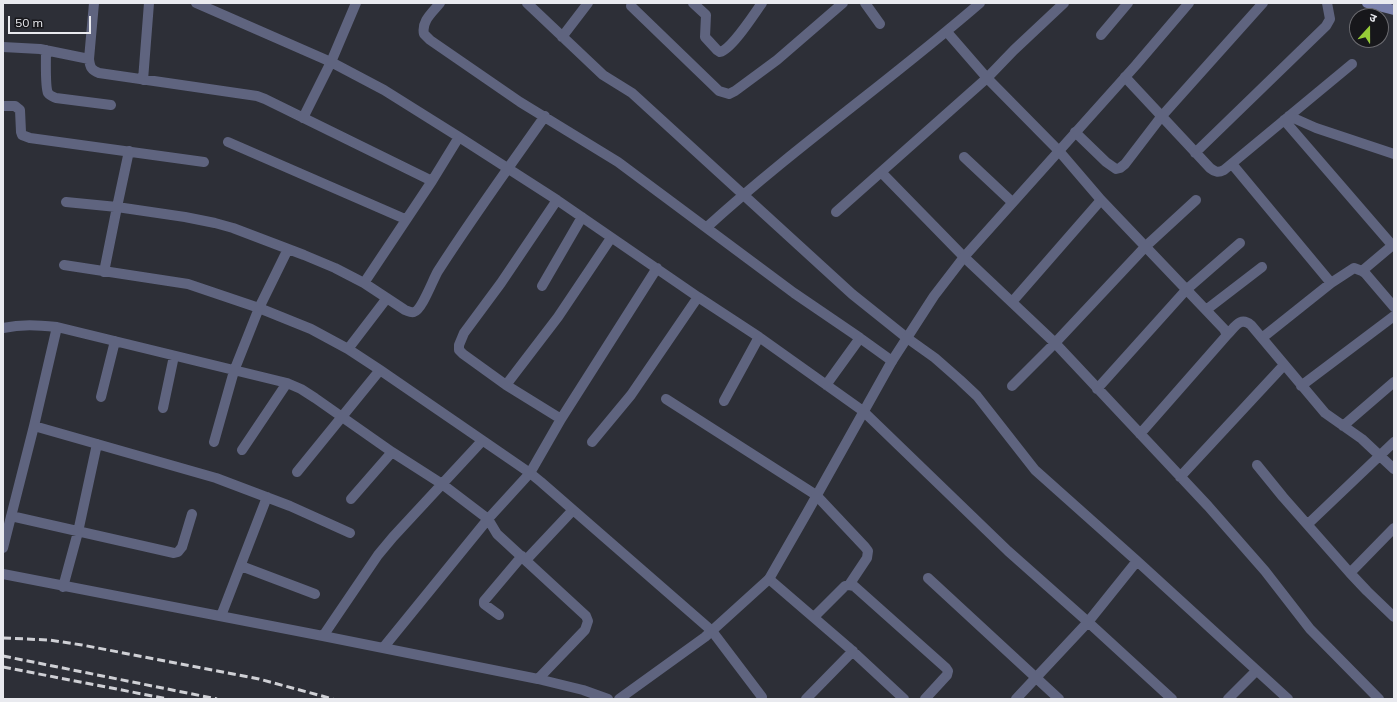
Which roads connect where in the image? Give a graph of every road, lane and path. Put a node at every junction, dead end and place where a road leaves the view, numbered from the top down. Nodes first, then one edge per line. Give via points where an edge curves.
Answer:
1 (94, 3) edge
2 (149, 3) edge
3 (196, 3) edge
4 (356, 3) edge
5 (440, 3) edge
6 (527, 3) edge
7 (588, 3) edge
8 (694, 3) edge
9 (762, 3) edge
10 (843, 3) edge
11 (865, 3) edge
12 (980, 3) edge
13 (1064, 3) edge
14 (1128, 3) edge
15 (1189, 3) edge
16 (1264, 3) edge
17 (1327, 3) edge
18 (1367, 3) edge
19 (631, 6) dead end
20 (1394, 10) edge
21 (880, 24) dead end
22 (947, 32) junction
23 (1101, 35) dead end
24 (562, 37) junction
25 (3, 47) edge
26 (46, 50) junction
27 (89, 59) junction
28 (331, 62) junction
29 (1352, 64) dead end
30 (1125, 77) junction
31 (987, 78) junction
32 (143, 80) junction
33 (111, 105) dead end
34 (3, 106) edge
35 (545, 116) junction
36 (1161, 117) junction
37 (303, 118) junction
38 (1287, 118) junction
39 (1075, 132) junction
40 (460, 137) junction
41 (228, 142) dead end
42 (129, 150) junction
43 (1058, 151) junction
44 (1195, 153) junction
45 (1394, 154) edge
46 (964, 157) dead end
47 (204, 162) dead end
48 (1232, 164) junction
49 (508, 169) junction
50 (881, 172) junction
51 (432, 181) junction
52 (743, 194) junction
53 (557, 200) junction
54 (1101, 200) junction
55 (1196, 200) dead end
56 (66, 202) dead end
57 (1012, 202) junction
58 (117, 207) junction
59 (836, 212) dead end
60 (582, 217) junction
61 (406, 219) junction
62 (707, 227) junction
63 (611, 238) junction
64 (1240, 243) dead end
65 (1393, 244) edge
66 (1146, 246) junction
67 (288, 249) junction
68 (964, 257) junction
69 (64, 266) dead end
70 (1262, 267) dead end
71 (657, 268) junction
72 (1362, 271) junction
73 (104, 272) junction
74 (364, 283) junction
75 (1331, 283) junction
76 (542, 286) dead end
77 (1186, 290) junction
78 (698, 297) junction
79 (386, 298) junction
80 (1012, 302) junction
81 (1394, 307) edge
82 (259, 308) junction
83 (1206, 310) junction
84 (1394, 316) edge
85 (57, 327) junction
86 (3, 328) edge
87 (1227, 335) junction
88 (759, 337) junction
89 (860, 338) junction
90 (907, 338) junction
91 (1262, 338) junction
92 (115, 341) junction
93 (1055, 343) junction
94 (348, 349) junction
95 (174, 356) junction
96 (892, 361) junction
97 (1284, 365) junction
98 (234, 370) junction
99 (380, 370) junction
100 (1394, 382) edge
101 (287, 383) junction
102 (506, 385) junction
103 (826, 385) junction
104 (1012, 386) dead end
105 (1301, 386) junction
106 (1097, 389) junction
107 (102, 397) dead end
108 (666, 399) dead end
109 (724, 401) dead end
110 (163, 408) dead end
111 (863, 411) junction
112 (341, 417) junction
113 (561, 419) junction
114 (34, 426) junction
115 (1343, 426) junction
116 (1140, 434) junction
117 (482, 440) junction
118 (214, 442) dead end
119 (592, 442) dead end
120 (1394, 442) edge
121 (97, 444) junction
122 (242, 450) dead end
123 (392, 452) junction
124 (1380, 456) junction
125 (1257, 465) dead end
126 (1394, 469) edge
127 (297, 472) dead end
128 (530, 473) junction
129 (1180, 477) junction
130 (442, 484) junction
131 (816, 495) junction
132 (267, 497) junction
133 (351, 499) dead end
134 (573, 510) junction
135 (192, 514) dead end
136 (11, 516) junction
137 (488, 519) junction
138 (1308, 524) junction
139 (1394, 528) edge
140 (78, 532) junction
141 (350, 533) dead end
142 (3, 548) edge
143 (524, 558) junction
144 (1136, 561) junction
145 (240, 566) junction
146 (1350, 573) junction
147 (3, 574) edge
148 (928, 578) dead end
149 (769, 579) junction
150 (849, 585) junction
151 (63, 587) junction
152 (315, 594) dead end
153 (499, 615) dead end
154 (221, 616) junction
155 (814, 617) junction
156 (1394, 617) edge
157 (1088, 622) junction
158 (712, 631) junction
159 (323, 636) junction
160 (383, 648) junction
161 (853, 651) junction
162 (1256, 671) junction
163 (1037, 678) junction
164 (538, 679) junction
165 (762, 697) dead end
166 (898, 697) edge
167 (608, 699) edge
168 (619, 699) edge
169 (806, 699) edge
170 (925, 699) edge
171 (1016, 699) edge
172 (1059, 699) edge
173 (1172, 699) edge
174 (1228, 699) edge
175 (1288, 699) edge
176 (1379, 699) edge

1 - 27 street
2 - 32 street
3 - 28 street
4 - 28 street
5 - 35 street via 426,20 424,34 446,52
6 - 24 street
7 - 24 street
8 - 9 street via 706,15 705,37 720,52 727,49
10 - 19 street via 777,60 729,94 720,91
11 - 21 street
12 - 22 street
13 - 31 street
14 - 23 street
15 - 30 street
16 - 36 street
17 - 44 street via 1330,19 1326,26
18 - 20 main road
22 - 31 street
22 - 52 street
24 - 52 street via 602,75 632,93
25 - 26 street
26 - 27 street
26 - 33 street via 47,86 51,96
27 - 32 street via 92,70 99,74
28 - 37 street
28 - 40 street via 384,90
29 - 38 street
30 - 36 street
30 - 39 street
31 - 43 street
31 - 50 street
32 - 37 street via 257,96
34 - 42 street via 15,106 20,110 21,132 26,137
35 - 49 street
35 - 62 street via 618,162
36 - 39 street via 1125,164 1116,169
36 - 44 street
37 - 51 street
38 - 45 street
38 - 48 street
38 - 65 street
39 - 43 street
40 - 49 street
40 - 51 street
41 - 61 street
42 - 47 street
42 - 58 street
43 - 54 street
43 - 57 street
44 - 48 street via 1214,172 1220,172
46 - 57 street
48 - 75 street
49 - 53 street
49 - 79 street via 438,272 417,310 409,312
50 - 59 street
50 - 68 street
51 - 61 street
52 - 62 street
52 - 90 street via 852,294
53 - 60 street
53 - 102 street via 460,340 459,350 463,354
54 - 66 street
54 - 80 street
55 - 66 street
56 - 58 street
57 - 68 street
58 - 67 street via 215,223
58 - 73 street
60 - 63 street
60 - 76 street
61 - 74 street
62 - 89 street via 794,293
63 - 71 street
63 - 102 street via 558,317
64 - 77 street
65 - 72 street
66 - 77 street
66 - 93 street
67 - 74 street
67 - 82 street
68 - 80 street
68 - 90 street via 934,296
69 - 73 street
70 - 83 street
71 - 78 street
71 - 113 street
72 - 75 street via 1354,268
72 - 81 street
73 - 82 street via 188,284
74 - 79 street
75 - 91 street
77 - 83 street
77 - 106 street
78 - 88 street
78 - 119 street via 631,395
79 - 94 street
80 - 93 street
82 - 94 street via 311,329
82 - 98 street
83 - 87 street
84 - 105 street
85 - 86 street via 21,324
85 - 92 street
85 - 114 street
87 - 91 street via 1244,321
87 - 116 street
88 - 103 street
88 - 109 street
89 - 96 street
89 - 103 street
90 - 96 street
90 - 144 street via 977,396 1035,470
91 - 97 street
92 - 95 street
92 - 107 street
93 - 104 street
93 - 106 street
94 - 99 street
95 - 98 street
95 - 110 street
96 - 111 street
97 - 105 street
97 - 129 street
98 - 101 street
98 - 118 street
99 - 112 street
99 - 117 street
100 - 115 street
101 - 112 street via 310,395
101 - 122 street
102 - 113 street
103 - 111 street
105 - 115 street via 1325,413
106 - 116 street
108 - 131 street
111 - 131 street
111 - 157 street via 1008,551
112 - 123 street
112 - 127 street
113 - 128 street
114 - 121 street
114 - 136 street
115 - 124 street
116 - 129 street
117 - 128 street
117 - 130 street
120 - 124 street
121 - 132 street via 216,478
121 - 140 street
123 - 130 street
123 - 133 street
124 - 126 street
124 - 138 street
125 - 138 street
128 - 134 street
128 - 137 street
129 - 176 street via 1265,572 1310,629
130 - 137 street
130 - 159 street via 378,554
131 - 149 street
131 - 150 street via 868,551 867,558
132 - 141 street
132 - 145 street
134 - 143 street
134 - 158 street
135 - 140 street via 182,547 174,553
136 - 140 street
136 - 142 street
137 - 143 street via 498,534
137 - 160 street
138 - 146 street
139 - 146 street
140 - 151 street
143 - 153 street via 484,600 484,604
143 - 164 street via 586,616 588,621 585,630
144 - 157 street
144 - 162 street
145 - 152 street
145 - 154 street
146 - 156 street
147 - 151 street
148 - 163 street
149 - 155 street
149 - 158 street
150 - 155 street via 844,586
150 - 170 street via 854,586 946,668 947,675
151 - 154 street
154 - 159 street
155 - 161 street
157 - 163 street
157 - 173 street
158 - 165 street
158 - 168 street
159 - 160 street
160 - 164 street
161 - 166 street
161 - 169 street
162 - 174 street
162 - 175 street
163 - 171 street
163 - 172 street
164 - 167 street

